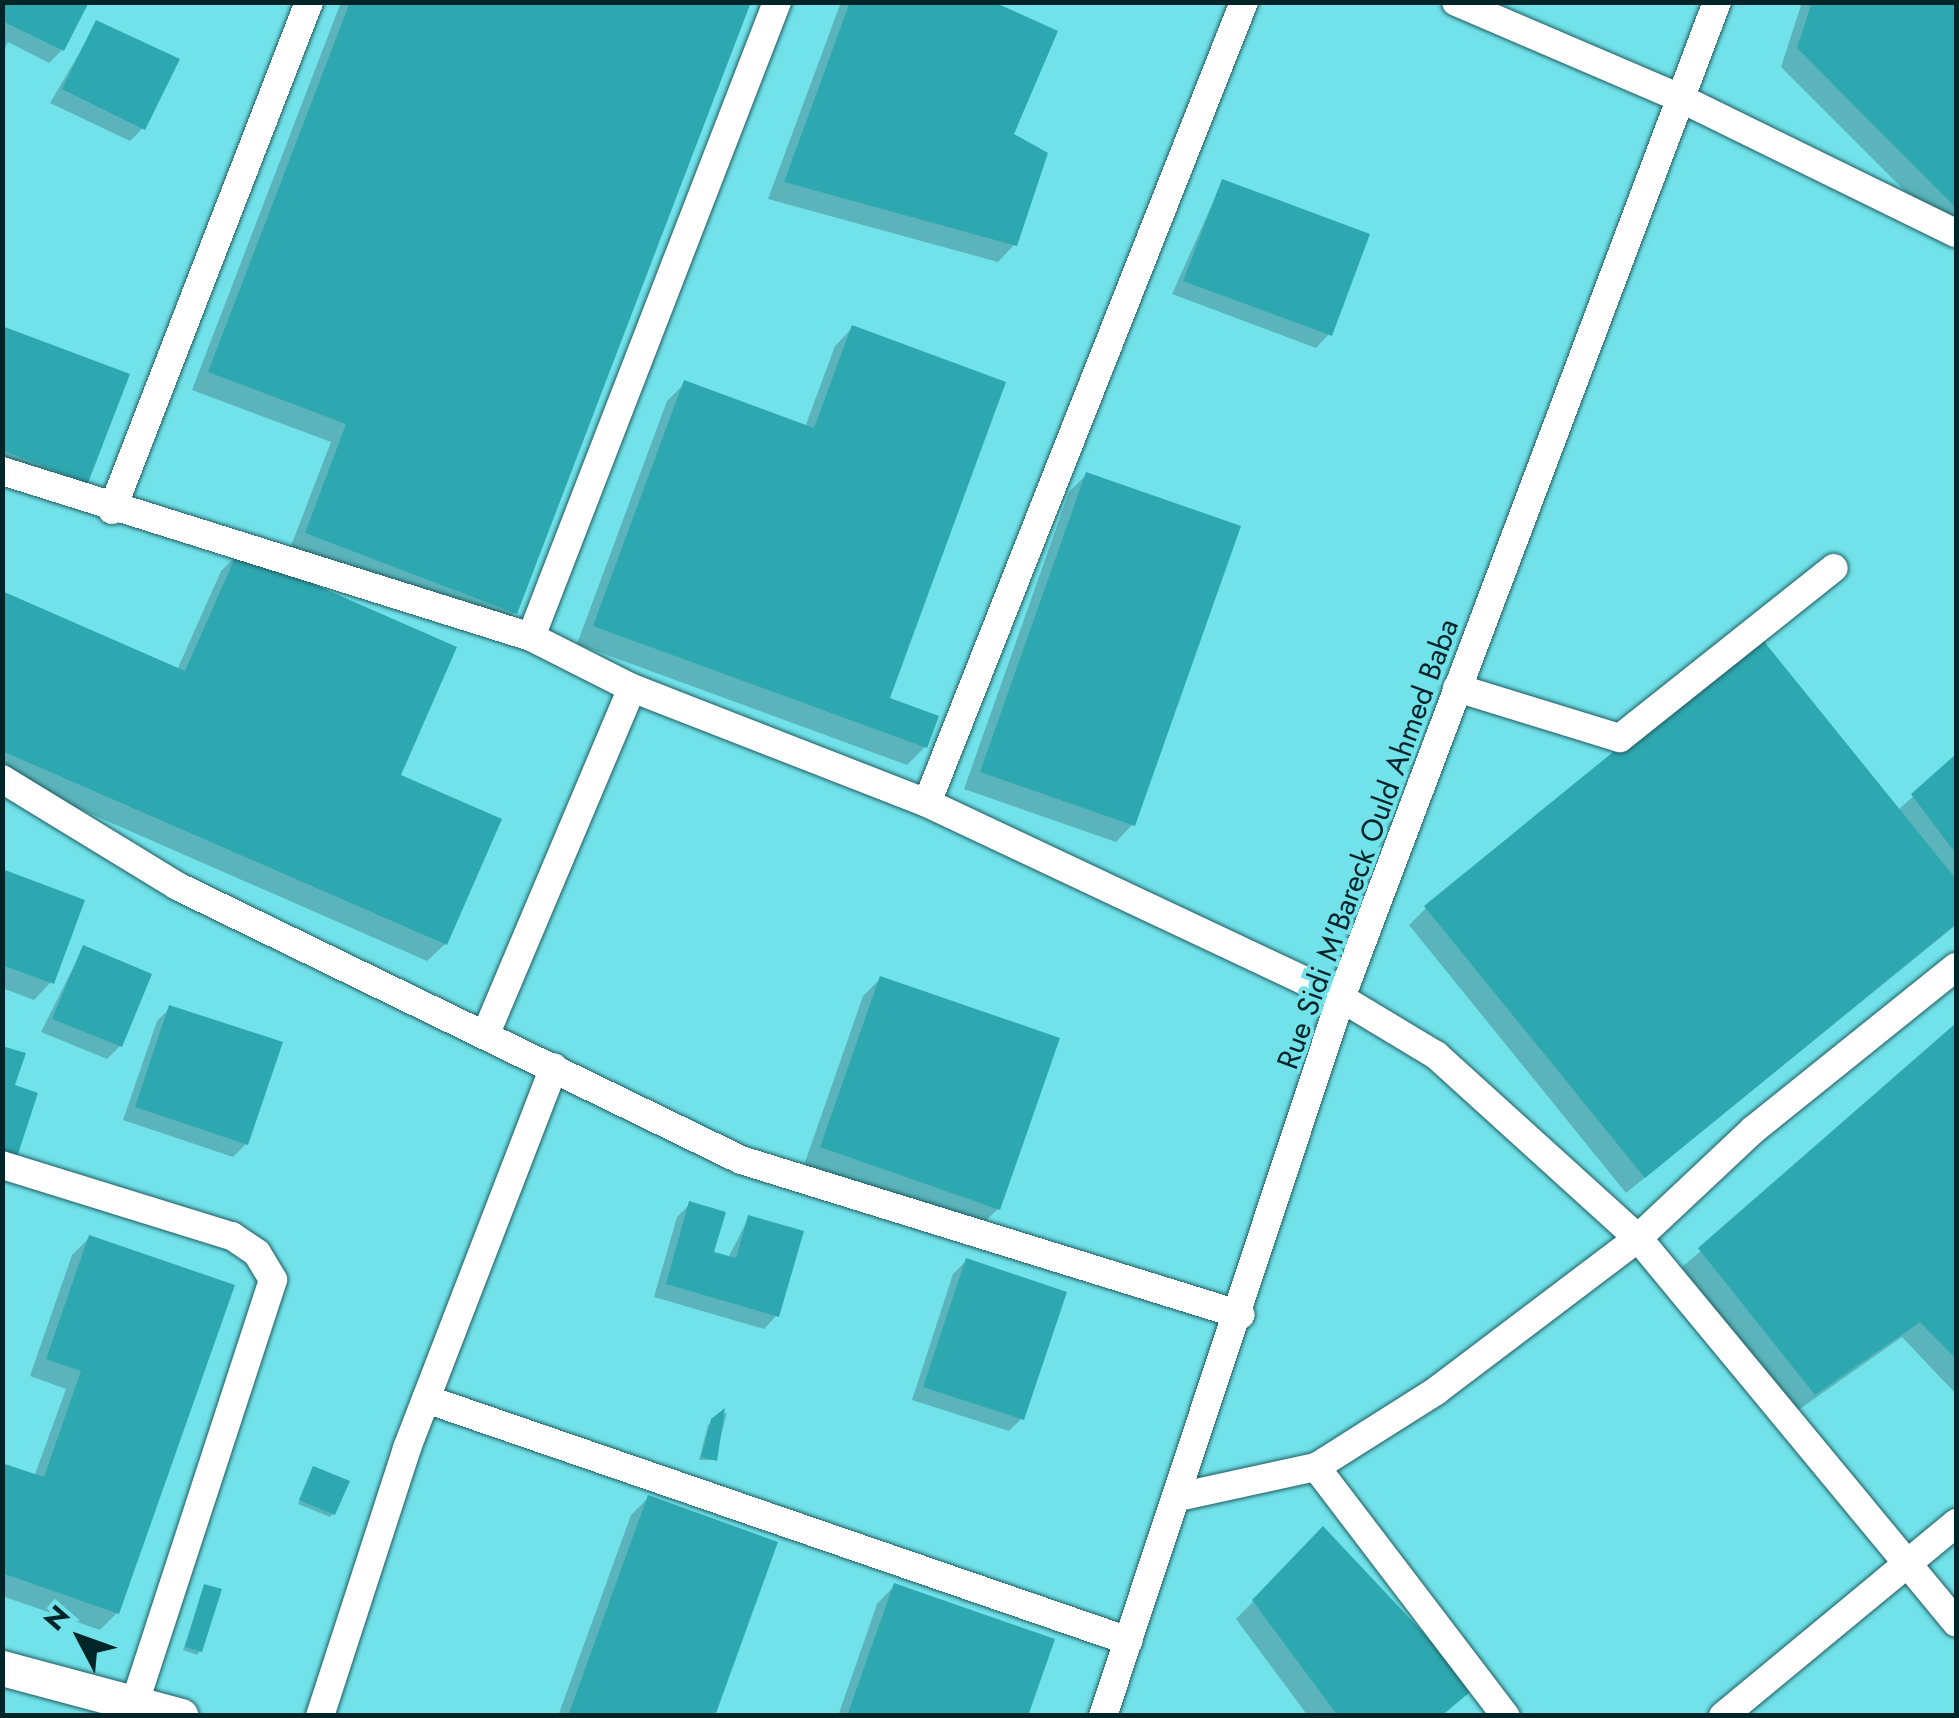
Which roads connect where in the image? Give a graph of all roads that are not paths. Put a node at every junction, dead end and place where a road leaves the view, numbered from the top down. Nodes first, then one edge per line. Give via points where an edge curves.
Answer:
1 (310, 2) edge
2 (777, 2) edge
3 (1244, 2) edge
4 (1456, 2) edge
5 (1717, 2) edge
6 (1682, 99) junction
7 (1956, 234) edge
8 (2, 471) edge
9 (112, 510) junction
10 (1834, 568) dead end
11 (531, 637) junction
12 (632, 688) junction
13 (1457, 688) junction
14 (2, 779) edge
15 (927, 804) junction
16 (1956, 967) edge
17 (1341, 998) junction
18 (488, 1031) junction
19 (554, 1067) junction
20 (2, 1165) edge
21 (1638, 1238) junction
22 (1241, 1315) junction
23 (426, 1399) junction
24 (1316, 1468) junction
25 (1178, 1497) junction
26 (1956, 1524) edge
27 (1905, 1563) junction
28 (1956, 1623) edge
29 (1129, 1641) junction
30 (2, 1668) edge
31 (82, 1706) edge
32 (134, 1706) junction
33 (181, 1716) edge
34 (320, 1716) edge
35 (1103, 1716) edge
36 (1506, 1716) edge
37 (1722, 1716) edge

1 - 9 street
2 - 11 street
3 - 15 street
4 - 6 street
5 - 6 street, Rue Sidi M'Bareck Ould Ahmed Baba
6 - 7 street
6 - 13 street, Rue Sidi M'Bareck Ould Ahmed Baba
8 - 9 street
9 - 11 street
10 - 13 street via 1620,738
11 - 12 street
12 - 15 street
12 - 18 street
13 - 17 street, Rue Sidi M'Bareck Ould Ahmed Baba
14 - 18 street via 176,886
15 - 17 street
16 - 21 street via 1752,1130
17 - 21 street via 1436,1055
17 - 22 street, Rue Sidi M'Bareck Ould Ahmed Baba
18 - 19 street
19 - 22 street via 741,1160
19 - 23 street
20 - 32 street via 232,1236 257,1253 273,1280
21 - 24 street via 1436,1391
21 - 27 street
22 - 25 street, Rue Sidi M'Bareck Ould Ahmed Baba
23 - 29 street
23 - 34 street
24 - 25 street
24 - 36 street
25 - 29 street, Rue Sidi M'Bareck Ould Ahmed Baba
26 - 27 street
27 - 28 street
27 - 37 street
29 - 35 street, Rue Sidi M'Bareck Ould Ahmed Baba
30 - 31 street
31 - 32 street
32 - 33 street

